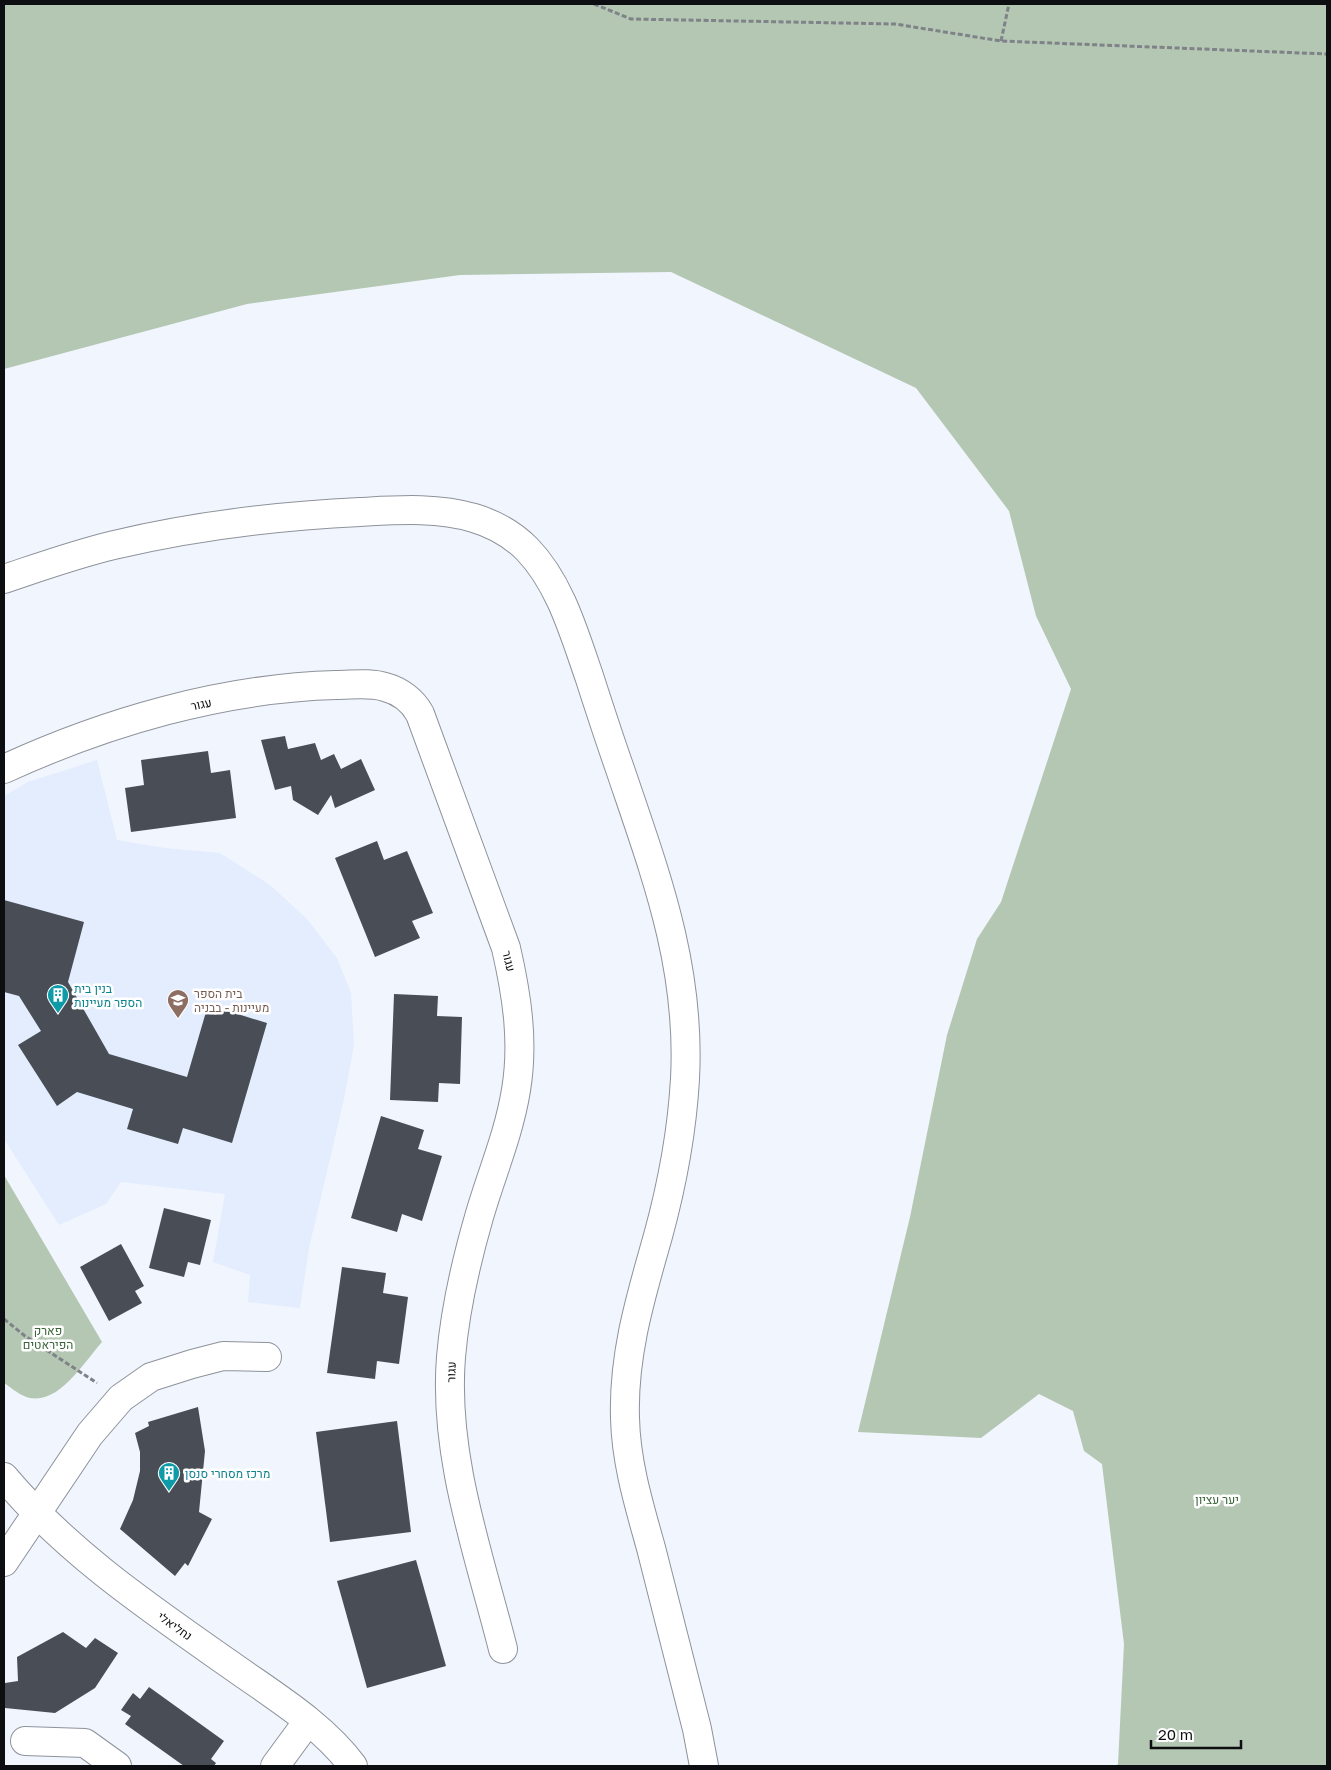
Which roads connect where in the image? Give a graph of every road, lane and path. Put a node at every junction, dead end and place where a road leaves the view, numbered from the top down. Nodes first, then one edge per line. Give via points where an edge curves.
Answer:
1 (594, 4) edge
2 (1009, 4) edge
3 (1001, 41) junction
4 (1327, 54) edge
5 (4, 579) edge
6 (4, 769) edge
7 (4, 1319) edge
8 (268, 1357) dead end
9 (121, 1398) junction
10 (4, 1477) edge
11 (37, 1514) junction
12 (4, 1562) edge
13 (503, 1649) dead end
14 (308, 1721) junction
15 (25, 1741) dead end
16 (117, 1766) edge
17 (275, 1766) edge
18 (353, 1766) edge
19 (704, 1766) edge

1 - 3 path via 631,19 895,24
2 - 3 path
3 - 4 path
5 - 19 street via 113,545 177,532 248,521 414,509 473,518 495,526 529,550 551,581 574,633 665,902 681,977 686,1047 682,1113 670,1183 630,1340 625,1423 635,1490 698,1729
6 - 13 street, עגור via 127,723 250,693 376,684 402,694 420,714 506,948 519,1028 519,1069 512,1112 479,1217 460,1298 451,1357 450,1394 458,1465
7 - 9 path via 24,1336
8 - 9 street via 224,1356 192,1364 151,1377
9 - 11 street via 90,1434
10 - 11 street, נחליאלי
11 - 12 street
11 - 14 street, נחליאלי via 135,1597
14 - 17 street
14 - 18 street, נחליאלי
15 - 16 street via 84,1743

